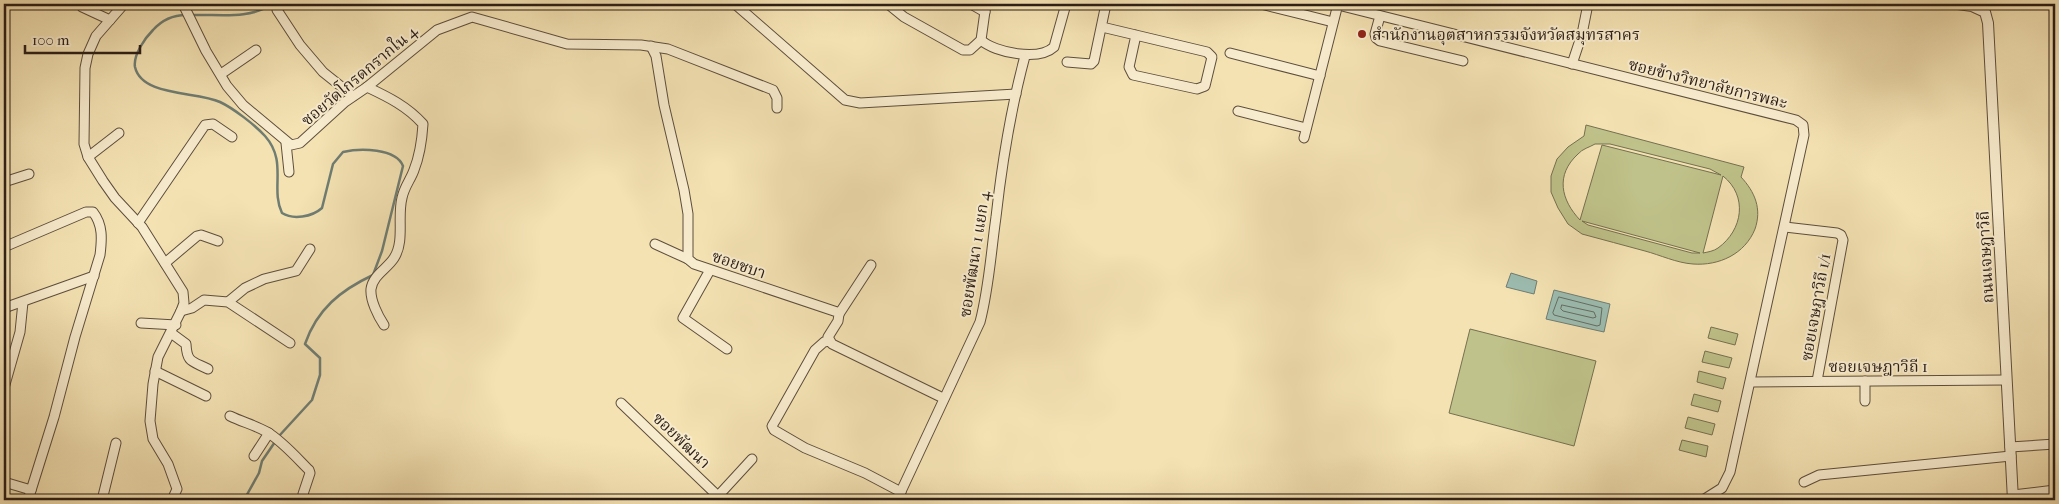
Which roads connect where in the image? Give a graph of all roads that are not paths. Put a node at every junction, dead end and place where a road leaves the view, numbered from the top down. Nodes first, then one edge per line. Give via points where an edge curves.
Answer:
1 (80, 4) edge
2 (124, 4) edge
3 (734, 4) edge
4 (888, 4) edge
5 (971, 4) edge
6 (1066, 4) edge
7 (1106, 4) edge
8 (1261, 4) edge
9 (1338, 4) edge
10 (1588, 4) edge
11 (1958, 4) edge
12 (185, 6) edge
13 (986, 8) edge
14 (277, 10) dead end
15 (1380, 16) junction
16 (110, 20) junction
17 (1334, 22) junction
18 (1102, 27) junction
19 (1136, 35) junction
20 (981, 40) junction
21 (652, 47) junction
22 (256, 50) dead end
23 (1230, 53) dead end
24 (1025, 56) junction
25 (1463, 61) dead end
26 (1067, 62) dead end
27 (1572, 64) junction
28 (221, 74) junction
29 (1320, 76) junction
30 (367, 87) junction
31 (1016, 94) junction
32 (353, 96) junction
33 (777, 108) dead end
34 (1238, 112) dead end
35 (1306, 128) junction
36 (120, 133) dead end
37 (232, 137) dead end
38 (1304, 138) dead end
39 (286, 143) junction
40 (86, 151) junction
41 (289, 172) dead end
42 (29, 174) dead end
43 (4, 182) edge
44 (138, 223) junction
45 (1784, 228) junction
46 (218, 241) dead end
47 (655, 244) dead end
48 (4, 247) edge
49 (310, 249) dead end
50 (688, 259) junction
51 (165, 263) junction
52 (871, 265) dead end
53 (710, 270) junction
54 (94, 276) junction
55 (23, 302) junction
56 (228, 302) junction
57 (4, 308) edge
58 (181, 311) junction
59 (839, 314) junction
60 (141, 323) dead end
61 (384, 325) dead end
62 (173, 329) junction
63 (829, 340) junction
64 (290, 343) dead end
65 (727, 349) dead end
66 (208, 369) dead end
67 (155, 371) junction
68 (2006, 380) junction
69 (1817, 381) junction
70 (1865, 381) junction
71 (1751, 382) junction
72 (4, 388) edge
73 (206, 396) dead end
74 (943, 398) junction
75 (1865, 402) dead end
76 (621, 403) dead end
77 (230, 416) dead end
78 (269, 433) junction
79 (116, 443) dead end
80 (2055, 444) edge
81 (2010, 452) junction
82 (254, 456) dead end
83 (752, 458) dead end
84 (4, 482) edge
85 (1804, 482) dead end
86 (31, 490) junction
87 (2055, 490) edge
88 (899, 496) edge
89 (2013, 497) edge
90 (720, 498) edge
91 (28, 500) edge
92 (102, 500) edge
93 (172, 500) edge
94 (306, 500) edge
95 (1703, 500) edge

1 - 16 street
2 - 16 street
3 - 31 street via 845,100 860,103
4 - 20 street via 904,17 963,50 970,50
5 - 13 street
6 - 24 street via 1054,47 1049,52
7 - 18 street
8 - 17 street
9 - 15 street, ซอยข้างวิทยาลัยการพละ
9 - 17 street
10 - 27 street
11 - 68 street, ถนนเจษฎาวิถี via 1985,12 1988,23
12 - 28 street
13 - 20 street
14 - 32 street via 323,72
15 - 25 street via 1375,34 1380,41
15 - 27 street, ซอยข้างวิทยาลัยการพละ
16 - 40 street via 93,41 86,60
17 - 29 street
18 - 19 street
18 - 26 street via 1094,61 1091,64
19 - 19 street via 1129,67 1133,75 1197,90 1205,86 1211,54
20 - 24 street via 986,45
21 - 30 street, ซอยวัดโกรดกรากใน 4 via 567,44 472,17 436,30
21 - 33 street, ซอยวัดโกรดกรากใน 4 via 668,49 773,90
21 - 50 street, ซอยชบา via 684,190 688,214
22 - 28 street
23 - 29 street
24 - 31 street, ซอยพัฒนา 1 แยก 4
27 - 45 street, ซอยข้างวิทยาลัยการพละ via 1800,123 1804,134
28 - 39 street via 242,105
29 - 35 street
30 - 32 street, ซอยวัดโกรดกรากใน 4
30 - 61 street via 402,104 423,124 414,171 402,198 399,242 394,258 380,271 371,289 378,316
31 - 74 street, ซอยพัฒนา 1 แยก 4 via 983,312 976,333
32 - 39 street, ซอยวัดโกรดกรากใน 4 via 300,143
34 - 35 street
35 - 38 street
36 - 40 street
37 - 44 street via 213,124 205,125
39 - 41 street
40 - 44 street via 115,198
42 - 43 street
44 - 51 street
45 - 69 street, ซอยเจษฎาวิถี 1/1 via 1841,235
45 - 71 street, ซอยข้างวิทยาลัยการพละ
46 - 51 street via 197,236
47 - 50 street
48 - 54 street via 86,212 93,212 100,220 102,242
49 - 56 street via 296,270 264,279 245,288
50 - 53 street, ซอยชบา
51 - 58 street via 183,292
52 - 59 street
53 - 59 street, ซอยชบา
53 - 65 street via 683,318
54 - 55 street
54 - 86 street
55 - 57 street
55 - 72 street via 20,332
56 - 58 street via 204,300
56 - 64 street
58 - 62 street
59 - 63 street
60 - 62 street
62 - 66 street via 186,344 187,358
62 - 67 street via 162,347
63 - 74 street
63 - 88 street via 815,350 772,426 805,448 865,473
67 - 73 street
67 - 93 street via 151,432 176,486 177,493
68 - 70 street, ซอยเจษฎาวิถี 1
68 - 81 street, ถนนเจษฎาวิถี
69 - 70 street, ซอยเจษฎาวิถี 1
69 - 71 street, ซอยเจษฎาวิถี 1
70 - 75 street
71 - 95 street, ซอยข้างวิทยาลัยการพละ via 1728,478 1722,488
74 - 88 street, ซอยพัฒนา 1 แยก 4
76 - 90 street, ซอยพัฒนา
77 - 78 street
78 - 82 street
78 - 94 street via 309,470 303,494
79 - 92 street
80 - 81 street
81 - 85 street via 1819,475
81 - 89 street, ถนนเจษฎาวิถี
83 - 90 street
84 - 86 street
86 - 91 street
87 - 89 street

